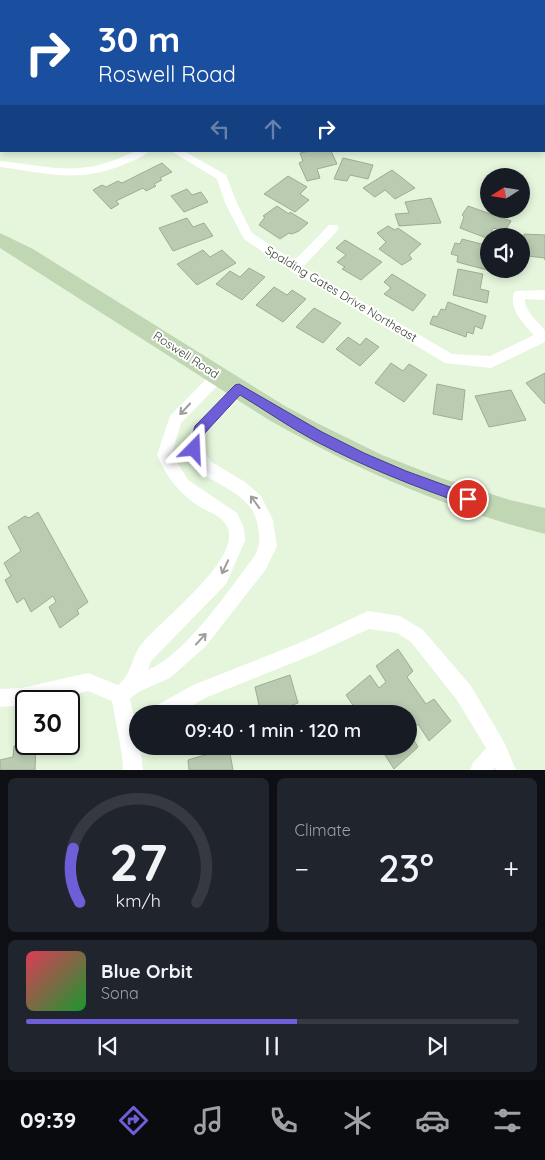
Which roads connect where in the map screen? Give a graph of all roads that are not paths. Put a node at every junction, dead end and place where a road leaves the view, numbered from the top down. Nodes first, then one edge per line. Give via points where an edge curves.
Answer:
1 (142, 152) edge
2 (178, 152) edge
3 (0, 164) edge
4 (333, 228) dead end
5 (0, 240) edge
6 (295, 268) junction
7 (545, 295) edge
8 (545, 337) edge
9 (219, 375) junction
10 (239, 389) junction
11 (545, 522) edge
12 (126, 690) junction
13 (0, 698) edge
14 (176, 705) edge
15 (129, 707) edge
16 (497, 749) junction
17 (133, 755) edge
18 (133, 770) edge
19 (480, 770) edge
20 (506, 770) edge

1 - 3 street via 83,172
2 - 6 street, Spalding Gates Drive Northeast via 222,177 248,236
4 - 6 street
5 - 9 main road, Roswell Road
6 - 8 street, Spalding Gates Drive Northeast via 450,359 491,362
7 - 8 street via 519,294 518,304 531,324
9 - 10 main road, Roswell Road
9 -> 12 street via 175,420 164,455 183,485 231,518 237,541 220,578 145,655
10 - 11 main road, Roswell Road via 318,436 403,476 449,494
12 -> 10 street via 164,672 200,640 260,563 269,546 266,520 256,500 240,486 205,466 194,449 200,430
12 - 13 street via 88,682 20,697
12 - 15 street
14 - 16 street via 199,691 306,649 368,620 400,625 417,636 464,693
16 - 19 street
16 - 20 street
17 - 18 street

